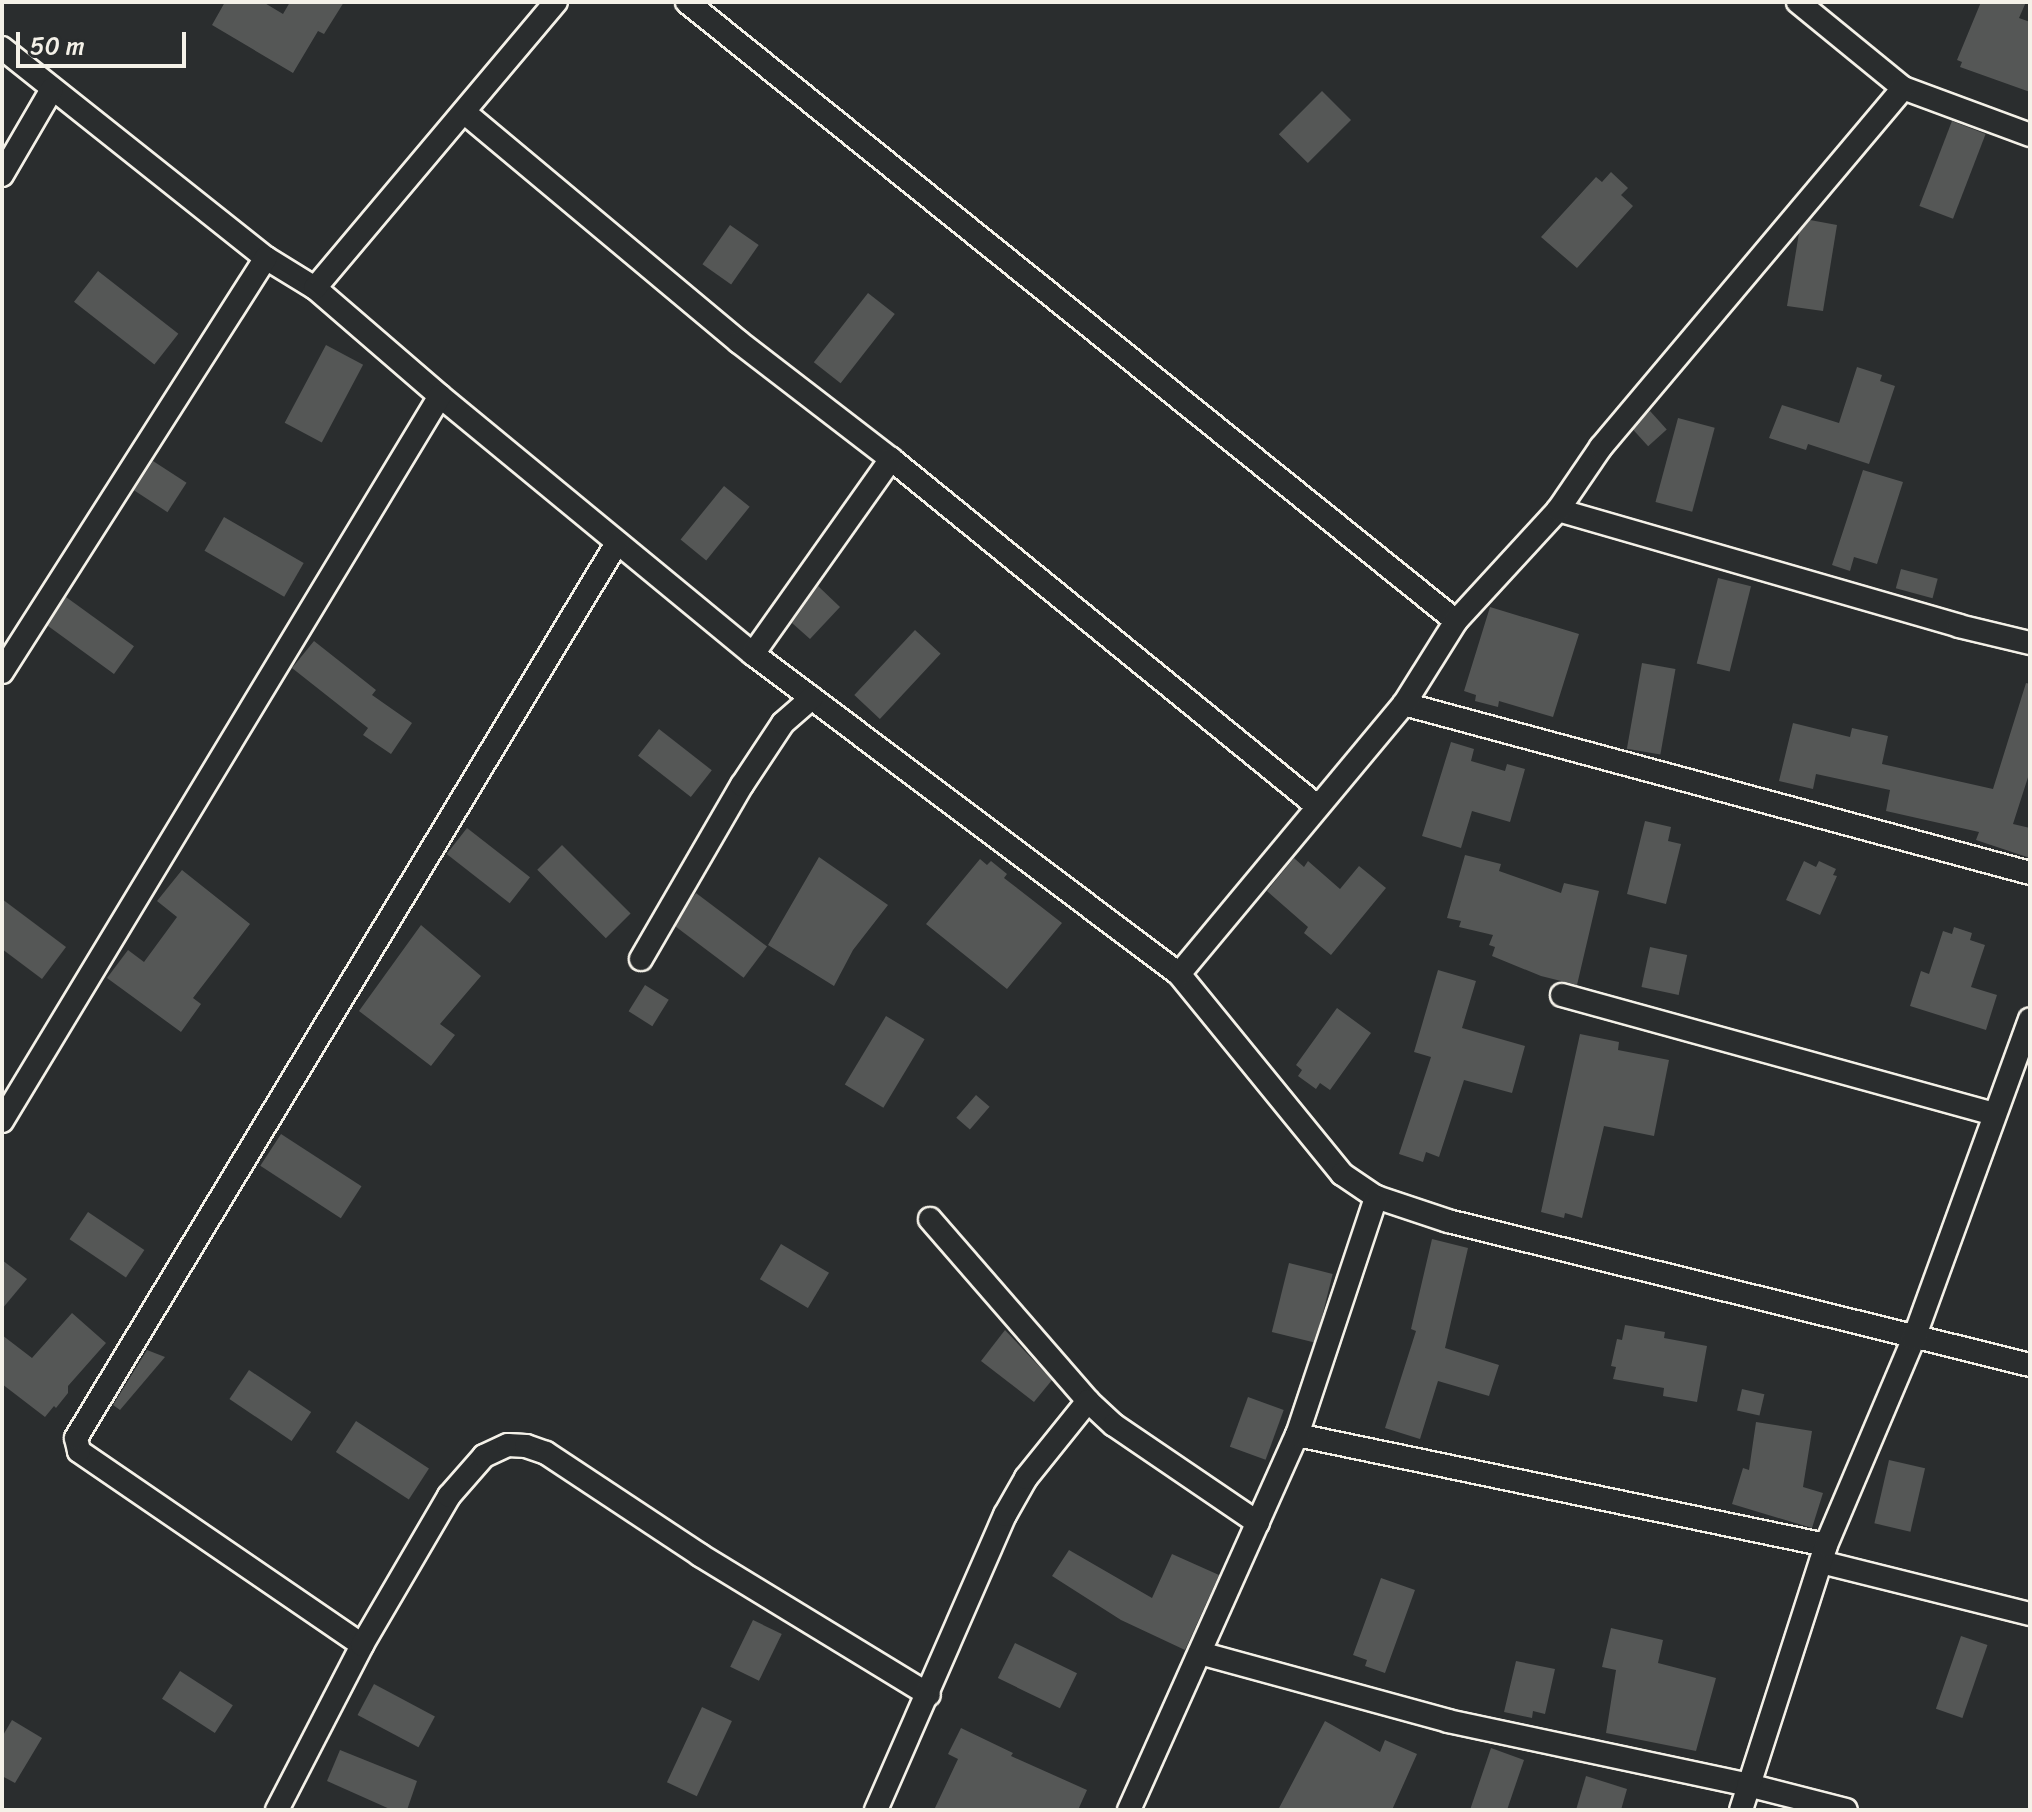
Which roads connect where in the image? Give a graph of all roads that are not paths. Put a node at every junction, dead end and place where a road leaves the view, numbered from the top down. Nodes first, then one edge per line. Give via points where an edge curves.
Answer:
1 (556, 2) edge
2 (687, 2) edge
3 (1798, 2) edge
4 (2, 48) edge
5 (1903, 88) junction
6 (52, 89) junction
7 (464, 112) junction
8 (2030, 135) edge
9 (2, 175) edge
10 (266, 258) junction
11 (315, 288) junction
12 (440, 396) junction
13 (891, 459) junction
14 (1558, 510) junction
15 (617, 543) junction
16 (1456, 621) junction
17 (2030, 643) edge
18 (753, 654) junction
19 (2, 672) edge
20 (812, 698) junction
21 (1404, 704) junction
22 (1317, 806) junction
23 (2030, 873) edge
24 (641, 959) dead end
25 (1179, 974) junction
26 (1562, 995) dead end
27 (2030, 1019) edge
28 (1993, 1114) junction
29 (2, 1121) edge
30 (1376, 1197) junction
31 (930, 1219) dead end
32 (1914, 1338) junction
33 (2030, 1365) edge
34 (1088, 1401) junction
35 (1297, 1435) junction
36 (1258, 1523) junction
37 (1824, 1554) junction
38 (2030, 1614) edge
39 (362, 1645) junction
40 (1200, 1653) junction
41 (929, 1695) junction
42 (1748, 1785) junction
43 (277, 1810) edge
44 (876, 1810) edge
45 (1129, 1810) edge
46 (1741, 1810) edge
47 (1846, 1810) edge

1 - 7 street
2 - 16 street
3 - 5 street
4 - 6 street
5 - 8 street
5 - 14 street via 1601,447
6 - 9 street
6 - 10 street
7 - 11 street
7 - 13 street via 715,323
10 - 11 street
10 - 19 street
11 - 12 street
12 - 15 street
12 - 29 street
13 - 18 street
13 - 22 street
14 - 16 street
14 - 17 street
15 - 18 street
15 - 39 street via 76,1438 79,1451
16 - 21 street
18 - 20 street
20 - 24 street via 783,723 750,772
20 - 25 street
21 - 22 street
21 - 23 street
22 - 25 street
25 - 30 street via 1342,1174
26 - 28 street
27 - 28 street
28 - 32 street
30 - 32 street via 1448,1221
30 - 35 street
31 - 34 street
32 - 33 street
32 - 37 street
34 - 36 street via 1114,1425
34 - 41 street via 1026,1478 1005,1515
35 - 36 street
35 - 37 street
36 - 40 street
37 - 38 street
37 - 42 street
39 - 41 street via 449,1496 494,1449 526,1446 546,1453
39 - 43 street
40 - 42 street via 1448,1721
40 - 45 street
41 - 44 street
42 - 46 street
42 - 47 street

